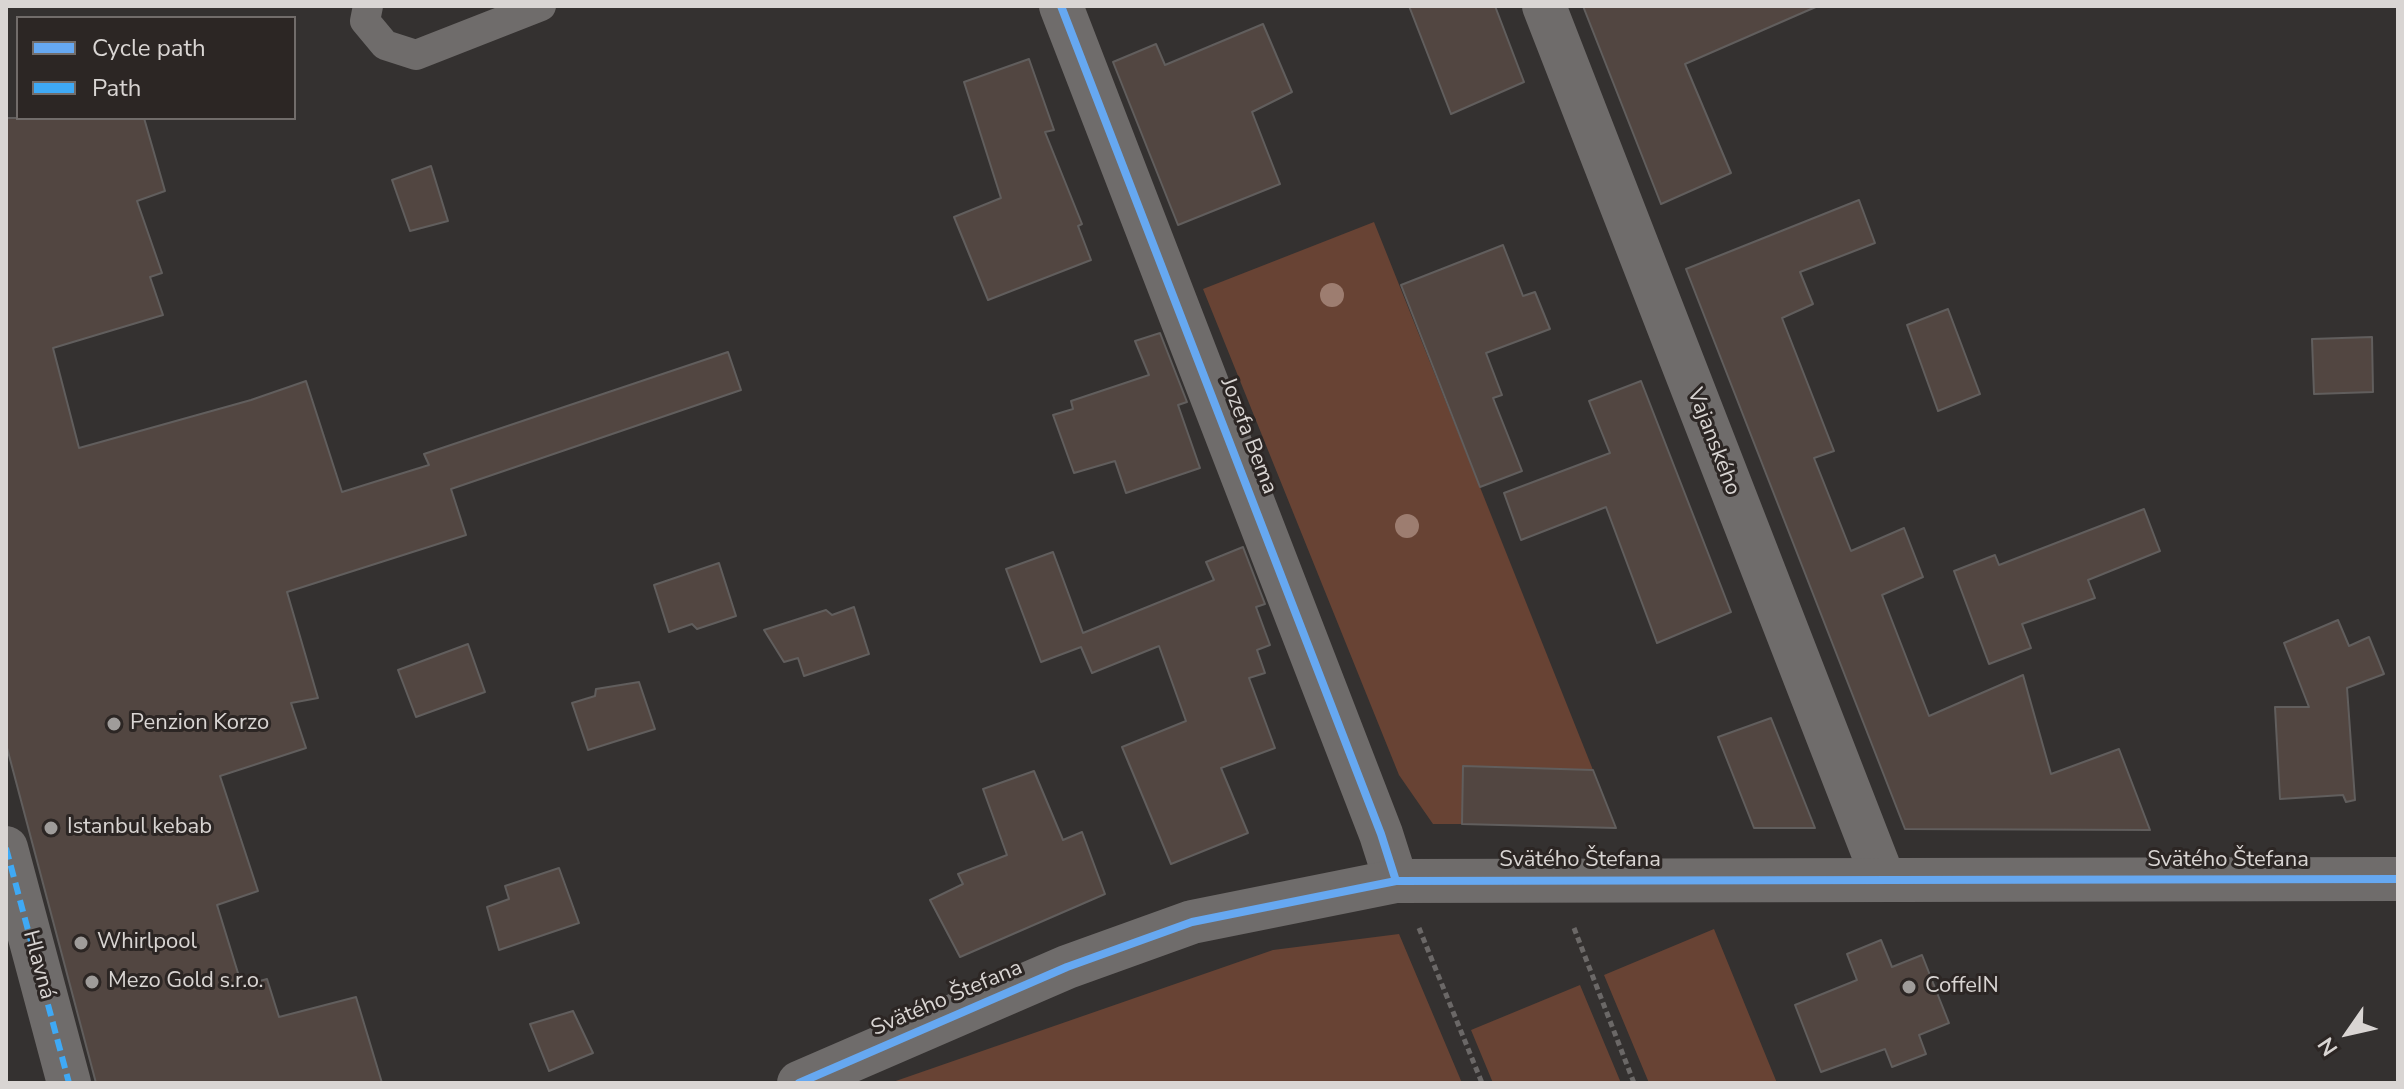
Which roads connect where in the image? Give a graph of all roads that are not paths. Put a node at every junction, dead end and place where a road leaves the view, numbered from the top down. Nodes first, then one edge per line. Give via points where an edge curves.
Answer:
1 (368, 6) edge
2 (541, 6) edge
3 (1061, 6) edge
4 (1544, 6) edge
5 (6, 848) edge
6 (1883, 878) junction
7 (2398, 879) edge
8 (1396, 881) junction
9 (69, 1083) edge
10 (799, 1083) edge

1 - 2 lane via 365,21 385,45 416,55
3 - 8 street, Jozefa Bema
4 - 6 street, Vajanského
5 - 9 street, Hlavná
6 - 7 street, Svätého Štefana
6 - 8 street, Svätého Štefana
8 - 10 street, Svätého Štefana via 1192,922 1067,967

